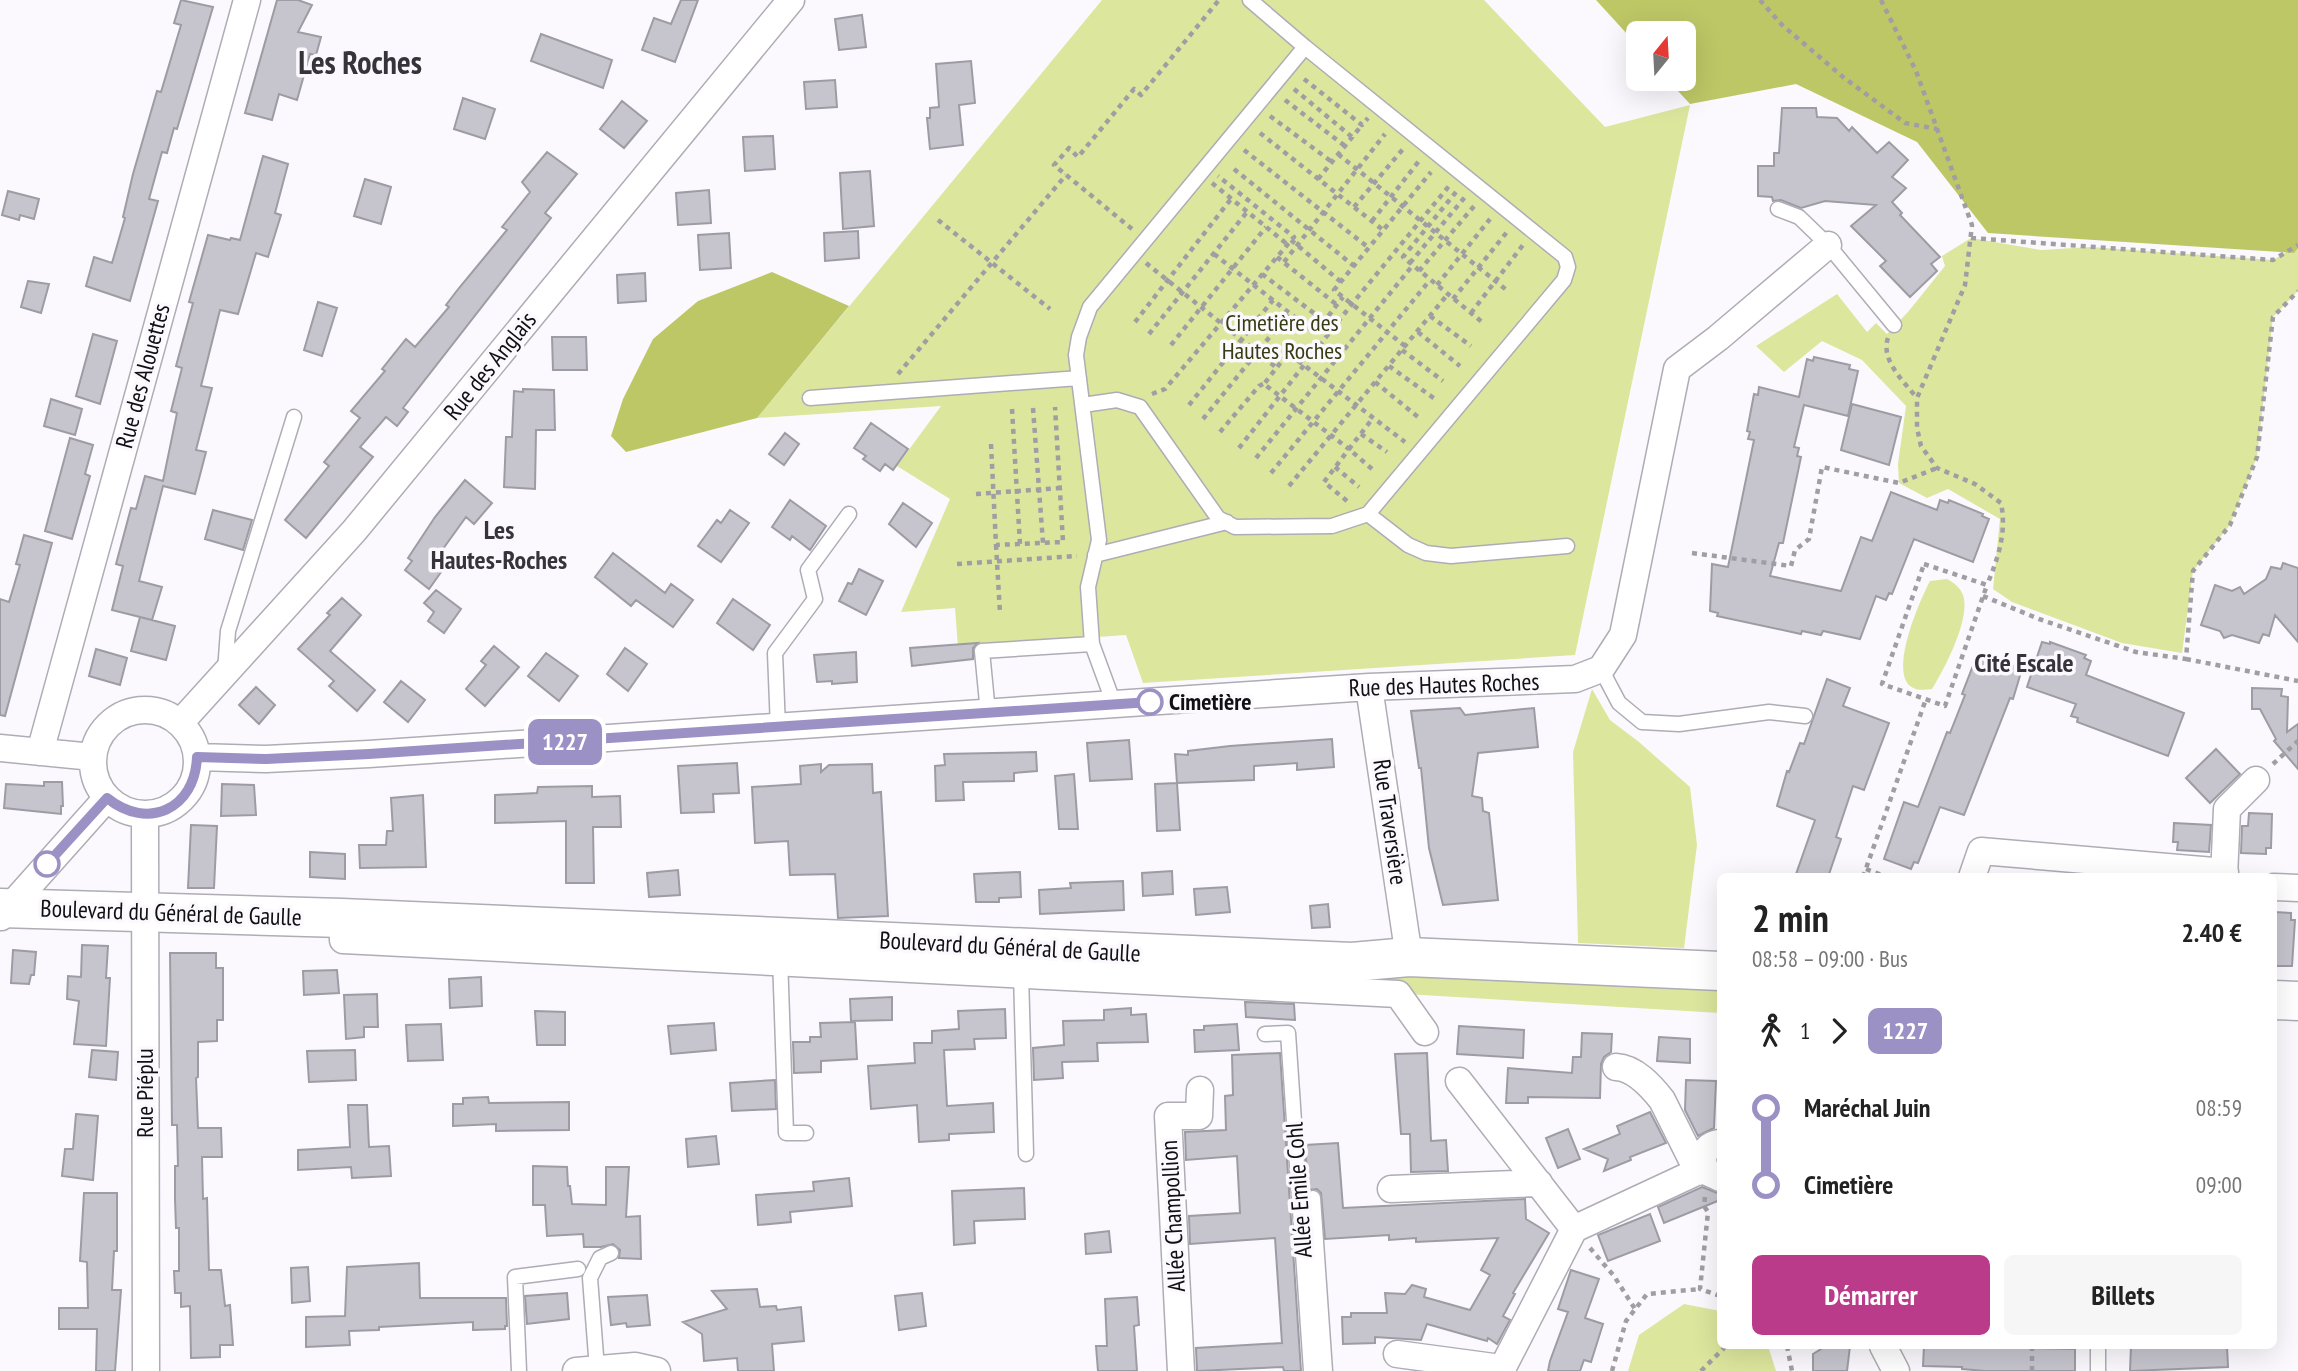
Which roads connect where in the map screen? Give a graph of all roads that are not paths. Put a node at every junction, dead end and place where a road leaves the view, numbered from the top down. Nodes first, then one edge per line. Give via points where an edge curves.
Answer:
1 (247, 0) edge
2 (791, 0) edge
3 (1250, 0) edge
4 (1305, 47) junction
5 (1778, 209) dead end
6 (1828, 245) junction
7 (1894, 325) road end
8 (1079, 378) junction
9 (810, 398) dead end
10 (1083, 405) junction
11 (294, 417) dead end
12 (849, 514) dead end
13 (1368, 514) junction
14 (1227, 522) junction
15 (1567, 546) dead end
16 (1095, 555) junction
17 (1092, 644) junction
18 (1601, 669) junction
19 (225, 672) junction
20 (1369, 687) junction
21 (1114, 704) junction
22 (988, 713) junction
23 (1805, 716) dead end
24 (180, 723) junction
25 (778, 728) junction
26 (0, 748) edge
27 (40, 752) junction
28 (93, 757) junction
29 (197, 757) junction
30 (2256, 780) road end
31 (107, 798) junction
32 (145, 814) junction
33 (1973, 873) edge
34 (2214, 873) edge
35 (2225, 873) edge
36 (2277, 887) edge
37 (2298, 888) edge
38 (3, 911) edge
39 (144, 912) junction
40 (780, 950) junction
41 (919, 956) junction
42 (1409, 957) junction
43 (1678, 970) junction
44 (1717, 971) edge
45 (1021, 974) junction
46 (1717, 979) edge
47 (2277, 1000) edge
48 (2298, 1001) edge
49 (1425, 1032) dead end
50 (1265, 1034) dead end
51 (1616, 1068) dead end
52 (1459, 1081) dead end
53 (1200, 1090) dead end
54 (806, 1133) dead end
55 (1717, 1144) edge
56 (1026, 1154) dead end
57 (1708, 1178) edge
58 (1539, 1183) junction
59 (1391, 1189) dead end
60 (1312, 1198) dead end
61 (1574, 1229) junction
62 (611, 1253) dead end
63 (578, 1269) dead end
64 (1885, 1349) edge
65 (2098, 1350) dead end
66 (1397, 1354) dead end
67 (587, 1370) edge
68 (1501, 1370) edge
69 (146, 1371) edge
70 (519, 1371) edge
71 (657, 1371) edge
72 (1181, 1371) edge
73 (1311, 1371) edge
74 (1325, 1371) edge
75 (1896, 1371) edge
76 (2098, 1371) edge

1 - 27 street, Rue des Alouettes
2 - 19 street, Rue des Anglais via 354,531
3 - 4 lane
4 - 8 lane via 1090,307 1076,355
4 - 13 lane via 1566,257 1568,267 1564,279
5 - 6 lane via 1798,217
6 - 7 lane
6 - 18 street via 1678,369 1623,635
8 - 9 lane
8 - 10 lane
10 - 14 lane via 1117,400 1140,407 1218,518
10 - 16 lane via 1098,540
11 - 19 lane via 228,631
12 - 25 lane via 808,570 815,600 775,653
13 - 14 lane via 1332,526 1236,527
13 - 15 lane via 1426,553
14 - 16 lane
16 - 17 lane via 1088,587
17 - 21 lane
17 - 22 lane via 982,651
18 - 20 street, Rue des Hautes Roches via 1575,679
18 - 23 lane via 1619,703 1642,722 1679,724 1769,712
19 - 24 street, Rue des Anglais
20 - 21 street, Rue des Hautes Roches
20 - 42 street, Rue Traversière
21 - 22 street, Rue des Hautes Roches
22 - 25 street, Rue des Hautes Roches
24 - 28 street via 150,709 118,717 97,741
24 - 29 street via 189,733
25 - 29 street, Rue des Hautes Roches via 266,759
26 - 27 street
27 - 28 street
28 - 31 street via 98,786
29 - 32 street via 197,771 184,797 166,810
30 - 35 street via 2227,809
31 - 32 street via 118,807
31 - 38 street
32 - 39 street, Rue Piéplu
33 - 34 street via 1981,851
36 - 37 street
38 - 39 street, Boulevard du Général de Gaulle
39 - 40 street, Boulevard du Général de Gaulle via 342,918 572,940
39 - 69 street, Rue Piéplu
40 - 41 street, Boulevard du Général de Gaulle
40 - 54 lane via 786,1133
41 - 42 street, Boulevard du Général de Gaulle via 1352,962
41 - 45 street, Boulevard du Général de Gaulle
42 - 43 street, Boulevard du Général de Gaulle
43 - 44 street, Boulevard du Général de Gaulle
43 - 46 street, Boulevard du Général de Gaulle
45 - 49 street, Boulevard du Général de Gaulle via 1398,995
45 - 56 lane
47 - 48 street
50 - 73 lane, Allée Emile Cohl via 1288,1033
51 - 57 street via 1623,1068 1654,1090
52 - 58 street
53 - 72 street, Allée Champollion via 1199,1115 1168,1116
55 - 57 street via 1706,1151 1703,1162
57 - 61 street
58 - 59 street
58 - 61 street
60 - 74 lane
61 - 68 street
62 - 67 lane via 600,1258 590,1278
63 - 70 lane via 515,1278
64 - 75 street
65 - 76 lane
66 - 68 street
67 - 71 street via 635,1366

